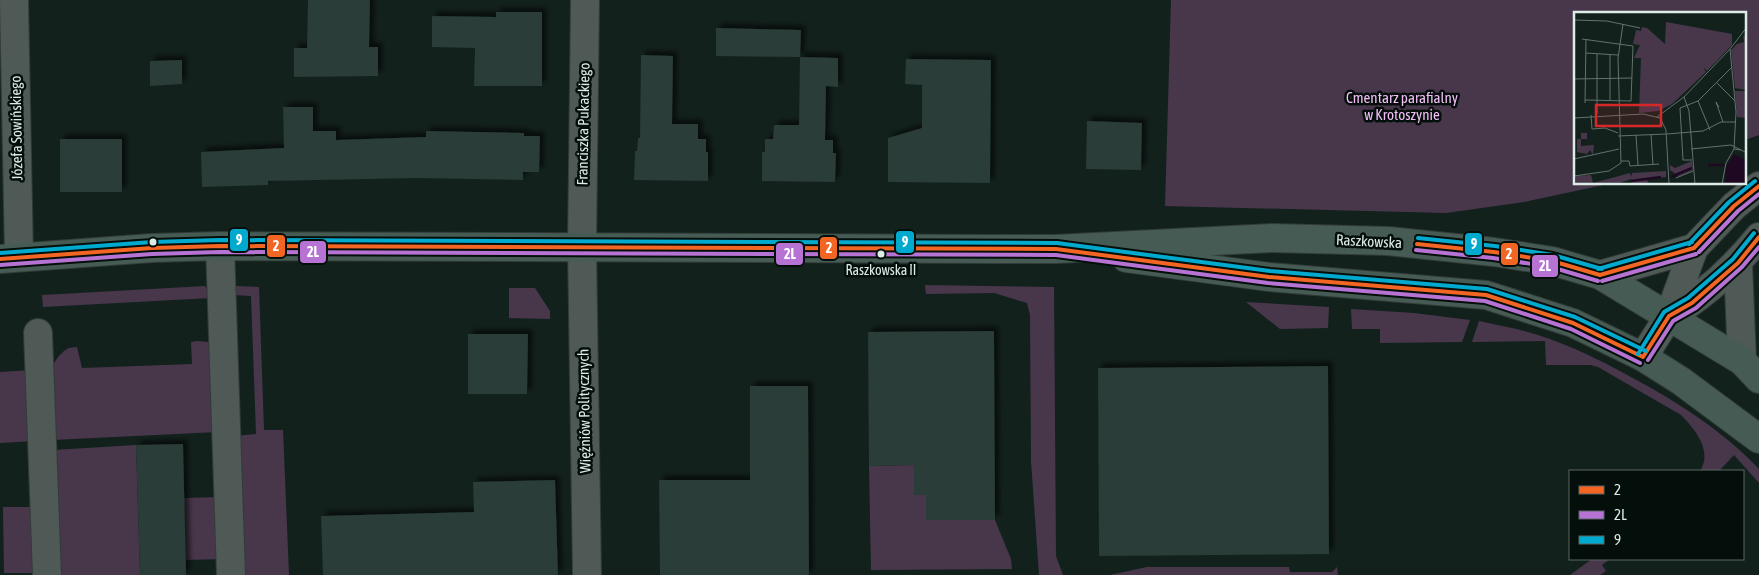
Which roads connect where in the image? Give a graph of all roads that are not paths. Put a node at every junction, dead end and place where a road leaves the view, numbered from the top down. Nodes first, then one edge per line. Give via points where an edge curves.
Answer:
1 (14, 0) edge
2 (585, 0) edge
3 (1759, 186) edge
4 (1759, 237) edge
5 (220, 246) junction
6 (582, 247) junction
7 (1694, 248) junction
8 (1056, 249) junction
9 (10, 258) edge
10 (1738, 262) junction
11 (1600, 275) junction
12 (1669, 316) junction
13 (38, 334) dead end
14 (1642, 356) junction
15 (1750, 370) edge
16 (1759, 439) edge
17 (47, 575) edge
18 (231, 575) edge
19 (587, 575) edge

1 - 9 street, Józefa Sowińskiego
2 - 6 street, Franciszka Pukackiego
3 - 7 street via 1734,206
4 - 10 street
5 - 6 main road, Raszkowska
5 - 9 main road, Raszkowska
5 - 18 street
6 - 8 main road, Raszkowska
6 - 19 street, Więźniów Politycznych
7 - 11 street
7 - 12 street
8 - 11 main road, Raszkowska via 1272,238 1388,241 1494,252 1552,262
8 - 14 main road, Raszkowska via 1269,277 1486,295 1573,323
10 - 12 street via 1692,303
10 - 15 street
11 - 12 main road, Raszkowska
12 - 14 street
12 - 15 main road, Raszkowska
13 - 17 street
14 - 16 main road, Raszkowska

